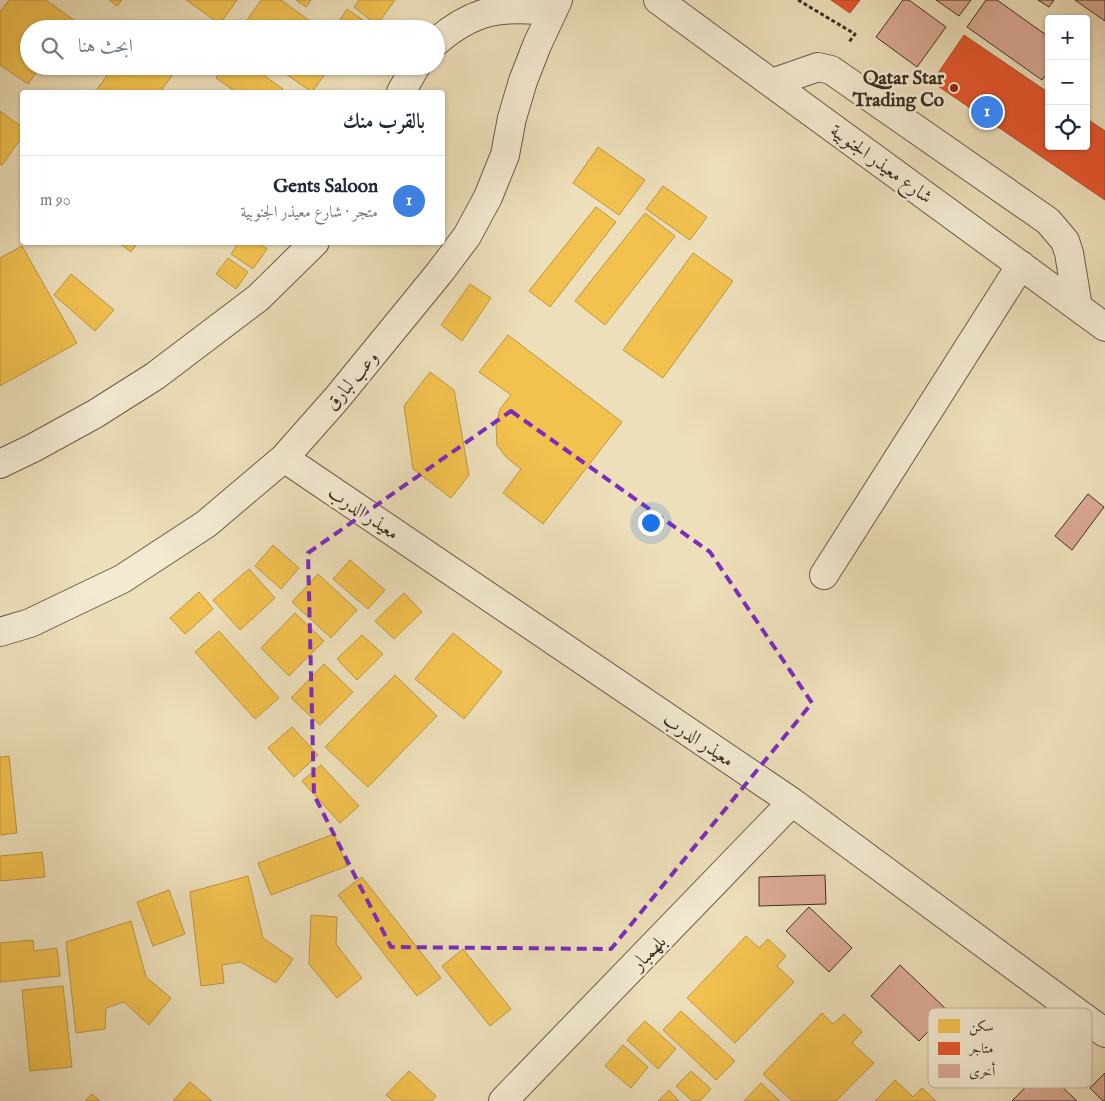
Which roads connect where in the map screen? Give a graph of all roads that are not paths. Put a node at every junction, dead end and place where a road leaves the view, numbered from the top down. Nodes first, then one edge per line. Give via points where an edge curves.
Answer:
1 (658, 0) edge
2 (555, 5) edge
3 (445, 34) edge
4 (411, 75) edge
5 (772, 83) junction
6 (402, 90) edge
7 (312, 245) edge
8 (1021, 265) junction
9 (1078, 307) junction
10 (1105, 327) edge
11 (284, 458) junction
12 (0, 464) edge
13 (824, 575) dead end
14 (0, 632) edge
15 (792, 802) junction
16 (1071, 1008) edge
17 (1092, 1023) edge
18 (1105, 1033) edge
19 (503, 1101) edge

1 - 5 street, شارع معيذر الجنوبية
2 - 3 street via 486,12
2 - 11 street, وعب لبارق via 523,81 505,155 467,236 344,390
4 - 6 street
5 - 8 street, شارع معيذر الجنوبية
5 - 9 street via 818,67 831,70 1048,221 1065,241
7 - 12 street via 258,298 155,376 95,414
8 - 9 street, شارع معيذر الجنوبية
8 - 13 street
9 - 10 street, شارع معيذر الجنوبية
11 - 14 street, وعب لبارق via 206,524 122,580 30,623
11 - 15 street, معيذر الدرب
15 - 16 street, معيذر الدرب
15 - 19 street, بلهمبار
17 - 18 street, معيذر الدرب

